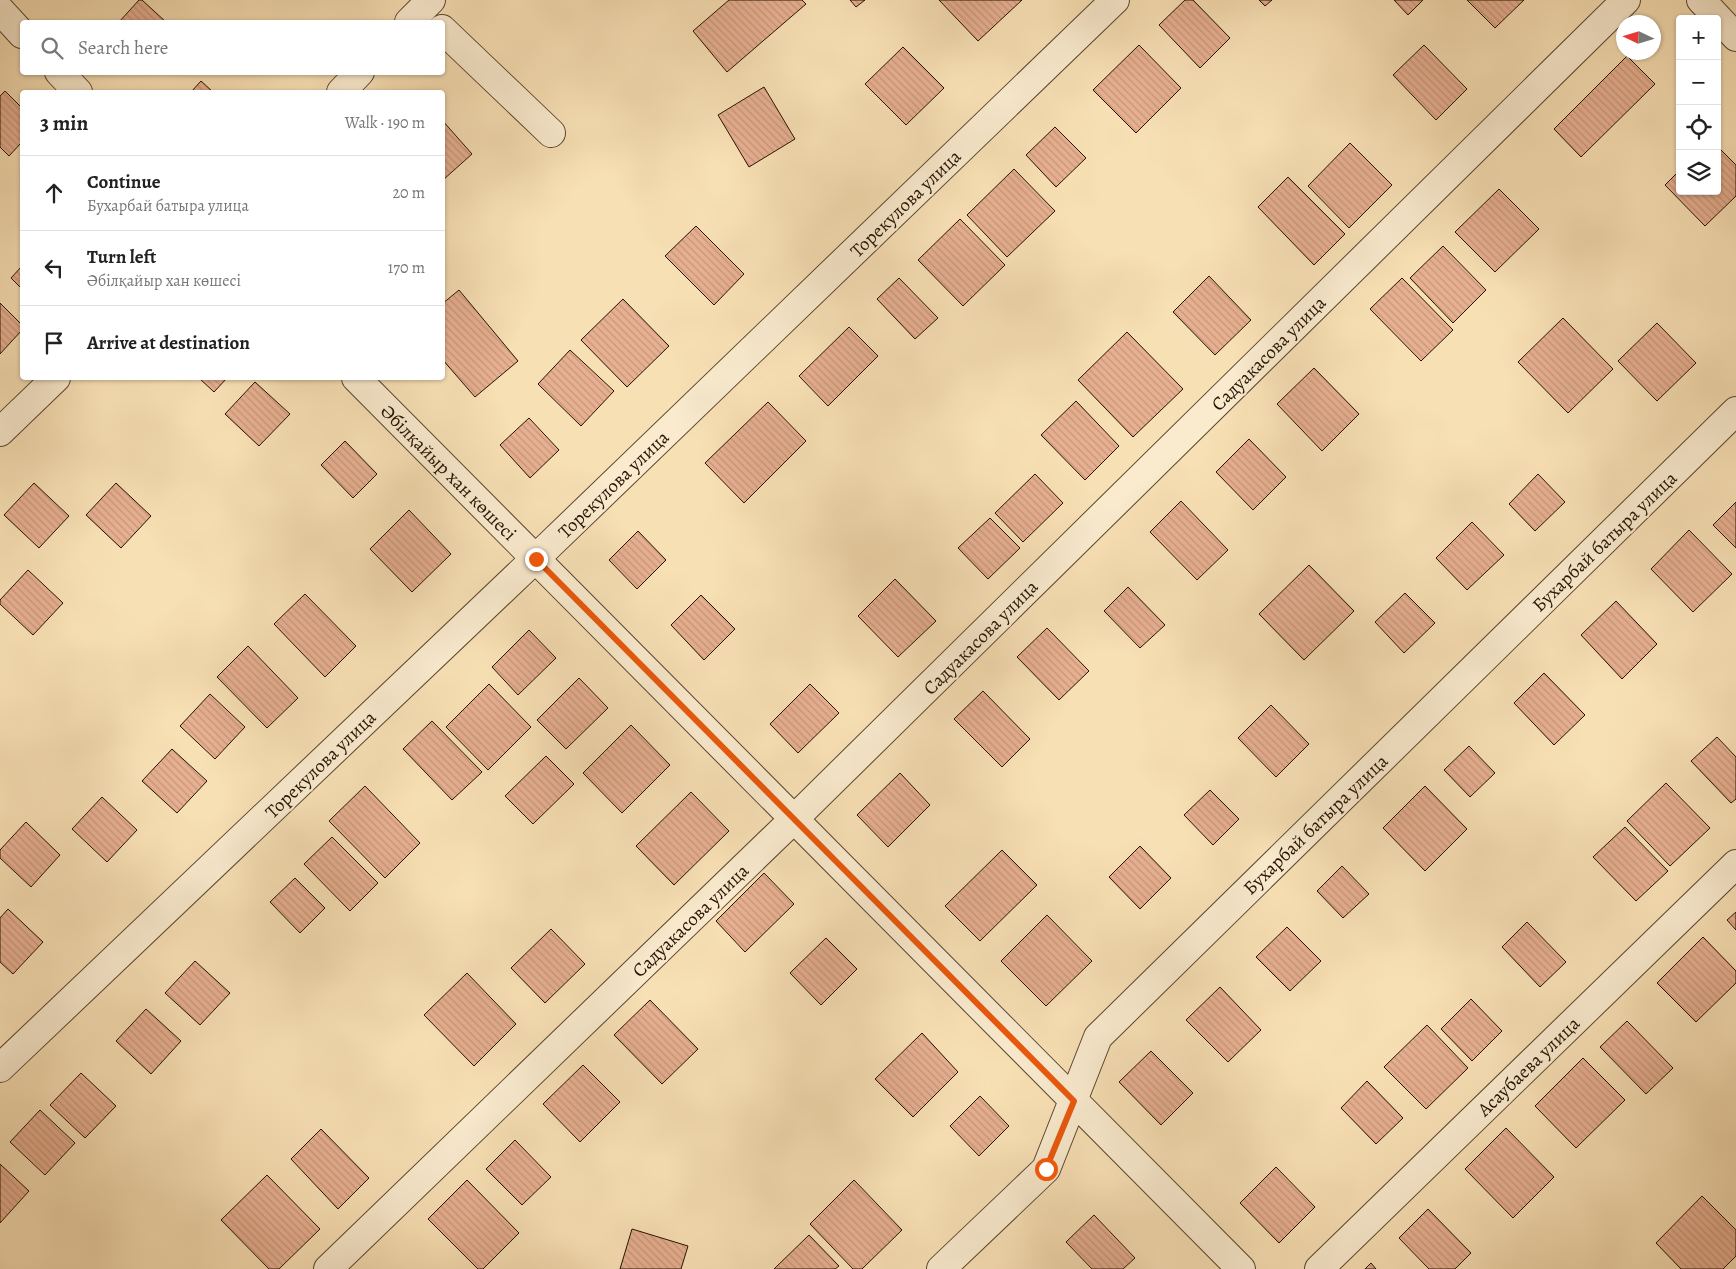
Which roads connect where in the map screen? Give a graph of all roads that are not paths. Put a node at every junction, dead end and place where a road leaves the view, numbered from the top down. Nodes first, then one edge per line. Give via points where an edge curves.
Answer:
1 (1115, 0) edge
2 (1626, 0) edge
3 (1701, 0) edge
4 (0, 10) edge
5 (20, 32) edge
6 (445, 32) edge
7 (1736, 37) edge
8 (62, 75) edge
9 (357, 75) edge
10 (76, 90) edge
11 (343, 90) edge
12 (551, 133) dead end
13 (54, 380) edge
14 (358, 380) edge
15 (1736, 411) edge
16 (0, 432) edge
17 (536, 559) junction
18 (794, 819) junction
19 (1736, 864) edge
20 (0, 1068) edge
21 (1074, 1101) junction
22 (328, 1269) edge
23 (941, 1269) edge
24 (1241, 1269) edge
25 (1319, 1269) edge

1 - 17 street, Торекулова улица
2 - 18 street, Садуакасова улица
3 - 7 street
4 - 5 street
6 - 12 street
8 - 10 street
9 - 11 street
13 - 16 street
14 - 17 street, Әбілқайыр хан көшесі
15 - 21 street, Бухарбай батыра улица via 1098,1037
17 - 18 street, Әбілқайыр хан көшесі
17 - 20 street, Торекулова улица
18 - 21 street, Әбілқайыр хан көшесі
18 - 22 street, Садуакасова улица
19 - 25 street, Асаубаева улица
21 - 23 street, Бухарбай батыра улица via 1046,1169
21 - 24 street, Әбілқайыр хан көшесі

